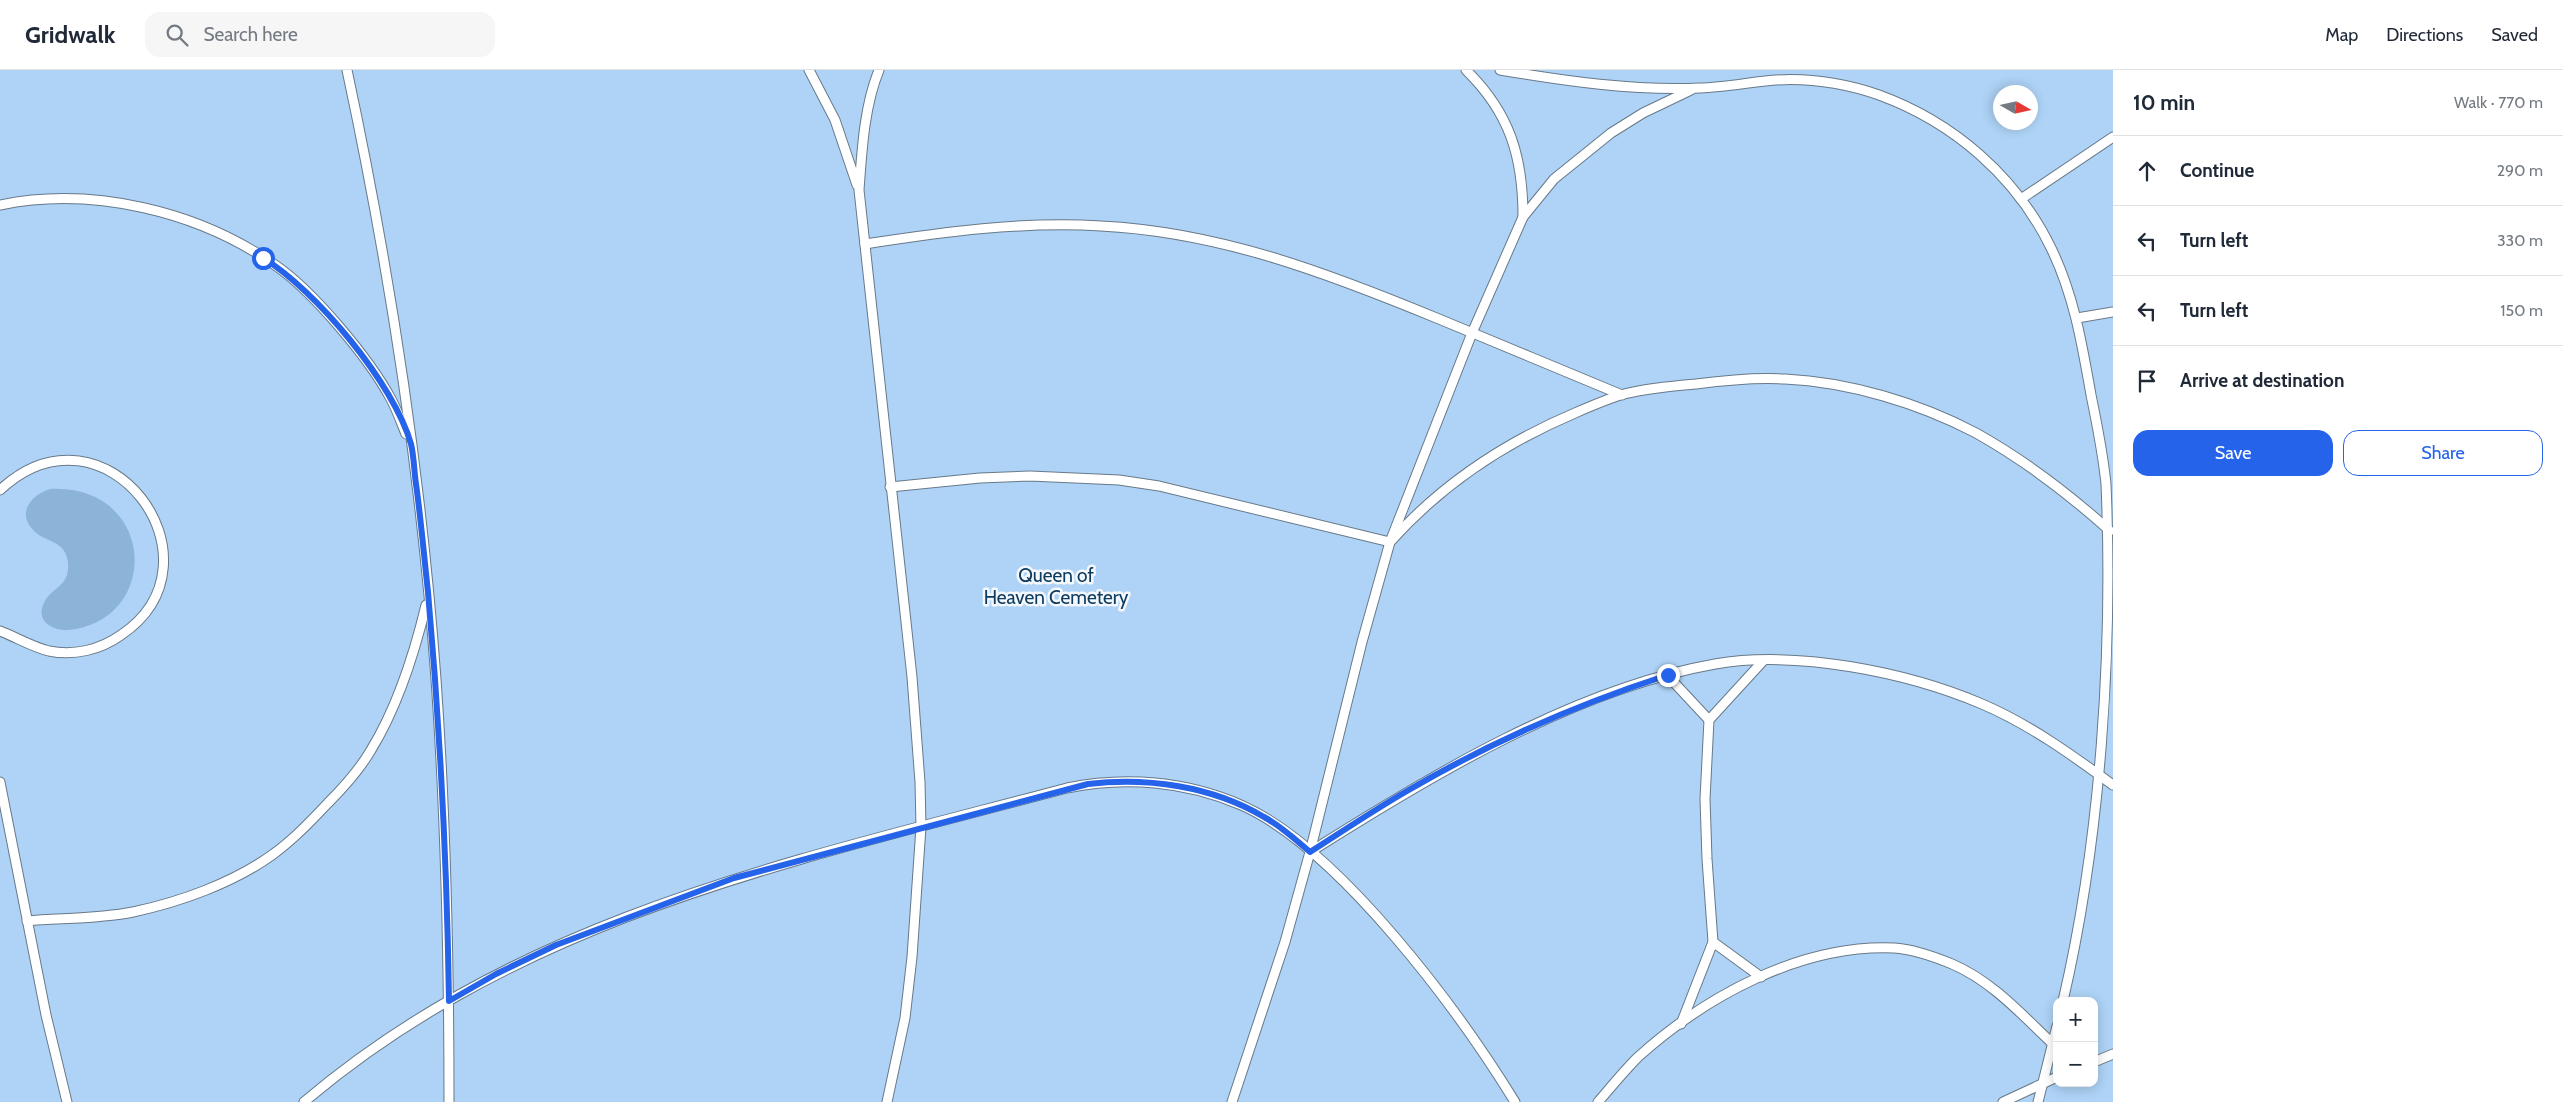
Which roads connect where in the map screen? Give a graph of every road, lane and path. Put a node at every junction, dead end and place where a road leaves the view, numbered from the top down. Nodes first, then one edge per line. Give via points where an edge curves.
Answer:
1 (347, 70) edge
2 (809, 70) edge
3 (879, 70) edge
4 (1466, 70) edge
5 (1500, 70) edge
6 (1697, 88) junction
7 (2113, 137) edge
8 (859, 190) junction
9 (2021, 199) junction
10 (0, 205) edge
11 (1523, 217) junction
12 (865, 244) junction
13 (2113, 312) edge
14 (2077, 318) junction
15 (1472, 333) junction
16 (1622, 395) junction
17 (411, 444) junction
18 (890, 487) junction
19 (0, 490) edge
20 (2110, 531) junction
21 (1390, 542) junction
22 (428, 598) junction
23 (0, 631) edge
24 (1762, 661) junction
25 (1668, 675) junction
26 (1709, 720) junction
27 (2102, 777) junction
28 (0, 782) edge
29 (2113, 785) edge
30 (921, 827) junction
31 (1310, 852) junction
32 (27, 921) junction
33 (1713, 942) junction
34 (1761, 977) junction
35 (2064, 997) edge
36 (449, 1001) junction
37 (1681, 1024) junction
38 (2053, 1040) edge
39 (2052, 1044) junction
40 (2113, 1054) edge
41 (2098, 1060) edge
42 (2053, 1079) edge
43 (2044, 1082) junction
44 (67, 1102) edge
45 (304, 1102) edge
46 (449, 1102) edge
47 (887, 1102) edge
48 (1232, 1102) edge
49 (1515, 1102) edge
50 (1598, 1102) edge
51 (2003, 1102) edge
52 (2038, 1102) edge

1 - 17 lane via 394,314
2 - 8 lane via 835,120
3 - 8 lane via 866,121
4 - 11 lane via 1496,104 1508,126 1520,167
5 - 6 lane via 1601,84
6 - 9 lane via 1808,80 1875,94 1940,124 1990,164
6 - 11 lane via 1664,101 1610,133 1554,179
7 - 9 lane
8 - 12 lane
9 - 14 lane via 2051,248
10 - 17 lane via 42,199 116,203 189,221 251,251 302,287 333,321 391,398
11 - 15 lane
12 - 15 lane via 972,229 1020,226 1102,226 1176,234 1307,267
12 - 18 lane
13 - 14 lane
14 - 20 lane via 2103,463
15 - 16 lane
15 - 21 lane
16 - 20 lane via 1647,389 1753,379 1818,382 1858,390 1904,404 1975,433 2035,471
16 - 21 lane via 1552,423 1479,464 1416,513
17 - 22 lane
18 - 21 lane via 1030,476 1119,480 1159,486
18 - 30 lane via 917,730
19 - 23 lane via 22,473 54,462 78,462 102,468 117,475 142,497 158,526 163,559 159,584 149,607 127,632 113,641 90,649 65,652 33,646
20 - 27 lane via 2111,645
21 - 31 lane
22 - 32 lane via 415,650 371,751 344,787 273,854 232,878 132,912
22 - 36 lane via 442,785
24 - 25 lane via 1717,664
24 - 26 lane
24 - 27 lane via 1868,669 1944,690 2018,723
25 - 26 lane
25 - 31 lane via 1576,708 1456,764
26 - 33 lane via 1706,839
27 - 29 lane
27 - 35 lane
28 - 32 lane
30 - 31 lane via 1081,785 1139,781 1190,789 1241,805 1265,817
30 - 36 lane via 734,878 682,896 556,945
30 - 47 lane via 918,896 905,1018
31 - 48 lane via 1277,968
31 - 49 lane via 1393,936 1464,1027
32 - 44 lane
33 - 34 lane
33 - 37 lane
34 - 37 lane via 1725,994
34 - 39 lane via 1815,956 1858,949 1896,948 1954,965 1983,981
36 - 45 lane via 383,1041
36 - 46 lane
37 - 50 lane via 1638,1057
38 - 39 lane
39 - 43 lane
40 - 41 lane
42 - 43 lane
43 - 51 lane
43 - 52 lane

